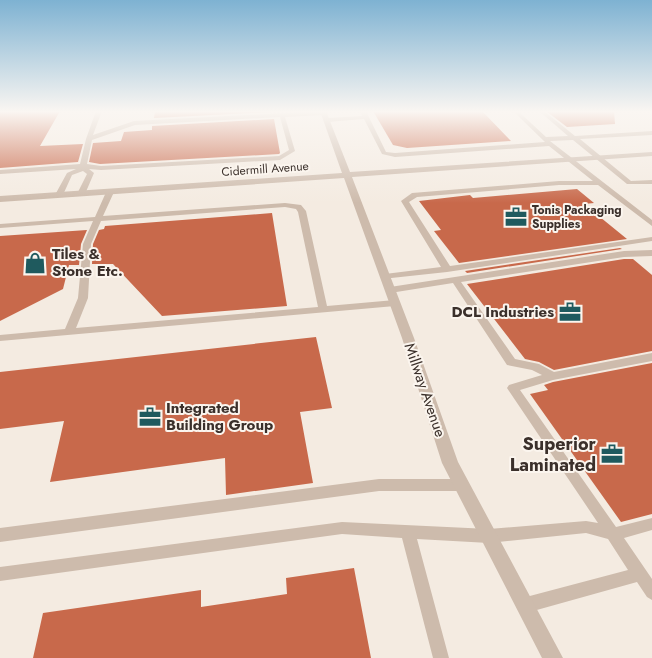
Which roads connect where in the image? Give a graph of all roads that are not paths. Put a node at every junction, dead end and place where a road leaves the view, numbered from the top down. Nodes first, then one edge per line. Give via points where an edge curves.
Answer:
1 (89, 142) edge
2 (289, 142) edge
3 (335, 142) edge
4 (378, 142) edge
5 (548, 142) joint
6 (578, 142) edge
7 (652, 154) edge
8 (598, 158) junction
9 (568, 160) junction
10 (84, 167) junction
11 (0, 172) edge
12 (346, 175) junction
13 (652, 182) edge
14 (598, 183) junction
15 (110, 192) junction
16 (81, 194) junction
17 (59, 195) junction
18 (0, 199) edge
19 (98, 218) junction
20 (652, 224) edge
21 (0, 226) edge
22 (652, 239) edge
23 (652, 253) edge
24 (447, 269) junction
25 (455, 280) junction
26 (390, 290) junction
27 (323, 309) junction
28 (69, 332) junction
29 (0, 338) edge
30 (652, 357) edge
31 (553, 376) junction
32 (462, 484) junction
33 (652, 524) edge
34 (408, 532) junction
35 (613, 534) junction
36 (0, 535) edge
37 (489, 536) junction
38 (0, 574) edge
39 (640, 574) junction
40 (652, 592) edge
41 (526, 605) junction
42 (441, 658) edge
43 (553, 658) edge

1 - 10 lane
2 - 10 lane via 292,151 280,158
3 - 12 street, Millway Avenue
4 - 5 lane via 384,153 395,155
5 - 9 lane
6 - 8 lane
7 - 8 street, Cidermill Avenue
8 - 9 street, Cidermill Avenue
8 - 13 lane via 629,184
9 - 12 street, Cidermill Avenue
9 - 14 lane
10 - 11 lane
10 - 16 lane via 91,173
10 - 17 lane via 69,174
12 - 15 street, Cidermill Avenue
12 - 26 street, Millway Avenue
14 - 20 lane
14 - 24 lane via 559,183 415,196 405,201
15 - 16 street, Cidermill Avenue
15 - 19 lane
16 - 17 street, Cidermill Avenue
17 - 18 street, Cidermill Avenue
19 - 21 lane
19 - 27 lane via 285,205 298,207 302,210
19 - 28 lane via 87,244 83,298
22 - 24 lane
23 - 25 lane via 624,254
24 - 26 lane
25 - 26 lane
25 - 31 lane via 510,362 535,367
26 - 27 lane
26 - 32 street, Millway Avenue via 450,464
27 - 28 lane
28 - 29 lane
30 - 31 lane
31 - 35 lane via 513,388
32 - 36 lane via 379,485
32 - 37 street, Millway Avenue
33 - 35 lane
34 - 37 lane
34 - 38 lane via 342,528
34 - 42 lane
35 - 37 lane via 586,527
35 - 39 lane
37 - 41 street, Millway Avenue
39 - 40 lane
39 - 41 lane
41 - 43 street, Millway Avenue

